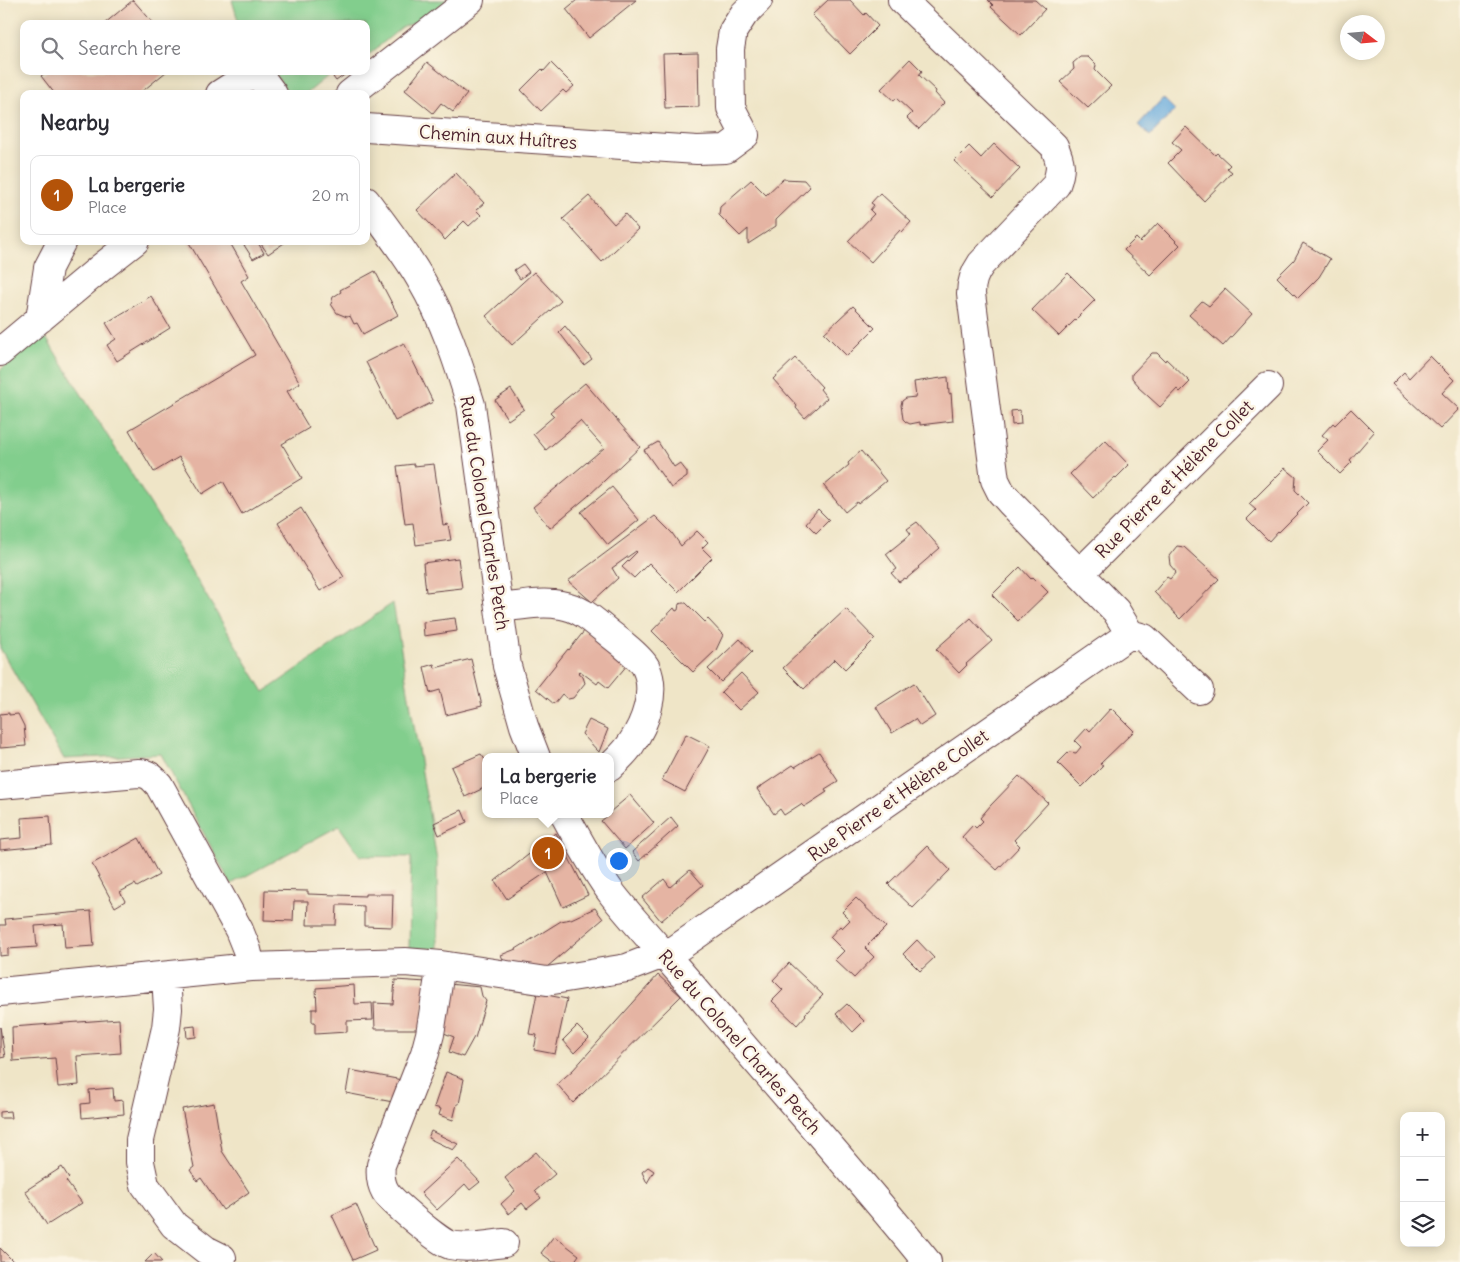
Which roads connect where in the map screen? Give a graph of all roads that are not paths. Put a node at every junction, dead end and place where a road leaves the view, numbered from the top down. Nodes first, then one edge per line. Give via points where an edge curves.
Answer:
1 (470, 0) edge
2 (758, 0) edge
3 (902, 0) edge
4 (250, 75) edge
5 (259, 75) edge
6 (226, 90) edge
7 (270, 90) edge
8 (355, 90) edge
9 (370, 128) edge
10 (370, 206) edge
11 (60, 245) edge
12 (130, 245) edge
13 (40, 318) junction
14 (0, 352) edge
15 (1268, 386) dead end
16 (1080, 573) junction
17 (500, 608) junction
18 (1130, 634) junction
19 (1199, 690) dead end
20 (534, 753) edge
21 (614, 763) edge
22 (0, 785) edge
23 (566, 818) edge
24 (664, 953) junction
25 (441, 965) junction
26 (251, 967) junction
27 (166, 976) junction
28 (0, 992) edge
29 (504, 1243) dead end
30 (222, 1258) dead end
31 (927, 1262) edge

1 - 8 street
2 - 9 street, Chemin aux Huîtres via 733,31 730,49 731,108 745,135 726,149 629,146
3 - 16 street, Rue Pierre et Hélène Collet via 1054,146 1060,159 1061,171 1056,185 981,264 971,284 971,294 995,480 1010,502
4 - 6 street
5 - 7 street
10 - 17 street, Rue du Colonel Charles Petch via 422,282 460,369 471,405
11 - 13 street via 48,268
12 - 13 street
13 - 14 street
15 - 16 street, Rue Pierre et Hélène Collet
16 - 18 street, Rue Pierre et Hélène Collet via 1116,610
17 - 20 street, Rue du Colonel Charles Petch via 507,666
17 - 21 street via 539,604 562,605 582,611 646,666 651,684 641,727 630,746
18 - 19 street via 1144,638
18 - 24 street, Rue Pierre et Hélène Collet via 676,949
22 - 26 street via 138,773 146,773 153,778 239,930
23 - 24 street, Rue du Colonel Charles Petch via 613,895
24 - 25 street, Rue Pierre et Hélène Collet via 627,968 547,980
24 - 31 street, Rue du Colonel Charles Petch
25 - 26 street, Rue Pierre et Hélène Collet via 405,962
25 - 29 street via 425,1053 381,1165 380,1178 386,1192 434,1236 449,1244
26 - 27 street, Rue Pierre et Hélène Collet
27 - 28 street, Rue Pierre et Hélène Collet
27 - 30 street via 166,1028 143,1123 140,1162 145,1185 174,1225

